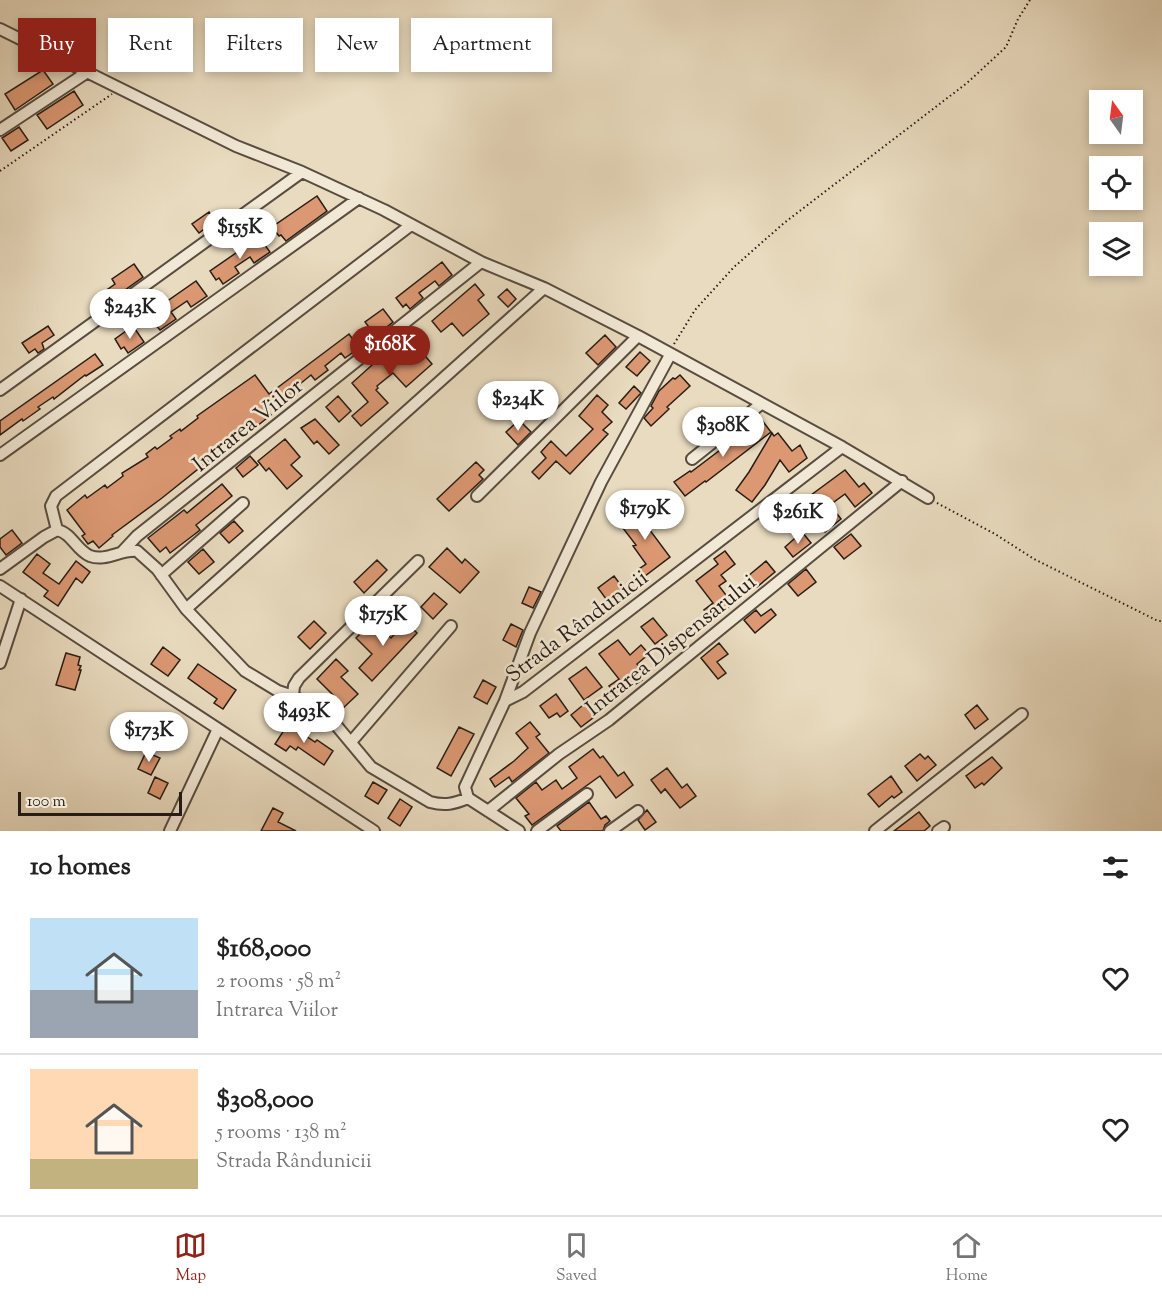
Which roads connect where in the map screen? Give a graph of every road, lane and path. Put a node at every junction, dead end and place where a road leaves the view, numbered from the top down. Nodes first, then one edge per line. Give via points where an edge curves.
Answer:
1 (1030, 0) edge
2 (0, 29) edge
3 (86, 73) junction
4 (119, 89) junction
5 (0, 130) edge
6 (0, 171) edge
7 (303, 172) junction
8 (358, 198) junction
9 (411, 225) junction
10 (481, 262) junction
11 (544, 288) junction
12 (638, 336) junction
13 (670, 355) junction
14 (0, 390) edge
15 (762, 405) junction
16 (842, 447) junction
17 (0, 455) edge
18 (692, 459) dead end
19 (902, 481) junction
20 (477, 496) dead end
21 (928, 498) joint
22 (243, 503) dead end
23 (57, 530) junction
24 (123, 551) junction
25 (418, 561) dead end
26 (0, 569) edge
27 (161, 575) junction
28 (0, 586) edge
29 (21, 600) junction
30 (186, 609) junction
31 (1162, 621) edge
32 (451, 626) dead end
33 (0, 663) edge
34 (293, 696) junction
35 (505, 701) junction
36 (1022, 714) dead end
37 (218, 729) junction
38 (351, 742) junction
39 (587, 794) dead end
40 (468, 798) junction
41 (488, 811) junction
42 (638, 811) dead end
43 (170, 831) edge
44 (374, 831) edge
45 (519, 831) edge
46 (537, 831) edge
47 (610, 831) edge
48 (875, 831) edge

1 - 13 path via 1006,47 967,83 784,223 734,267 695,310
2 - 3 street
3 - 4 street
3 - 5 street
4 - 6 path
4 - 7 street via 236,146
7 - 8 street
7 - 14 street
8 - 9 street
8 - 17 street
9 - 10 street
9 - 23 street via 56,496 51,506
10 - 11 street
10 - 24 street, Intrarea Viilor
11 - 12 street
11 - 30 street
12 - 13 street
12 - 20 street
13 - 15 street
13 - 35 street via 601,482 530,633
15 - 16 street
15 - 18 street
16 - 19 street
16 - 35 street, Strada Rândunicii via 523,692
19 - 21 street
19 - 41 street, Intrarea Dispensarului via 609,720
21 - 31 path via 1034,559
22 - 27 street
23 - 24 street via 66,533 91,556 107,557
23 - 26 street
24 - 27 street via 142,553
25 - 34 street via 299,678
27 - 30 street
28 - 29 street
29 - 33 street
29 - 37 street
30 - 34 street via 245,671
32 - 38 street
34 - 38 street via 320,711
35 - 40 street via 465,787
36 - 48 street
37 - 43 street
37 - 44 street
38 - 40 street via 371,767 430,802 453,804
39 - 46 street
40 - 41 street
41 - 45 street
42 - 47 street

